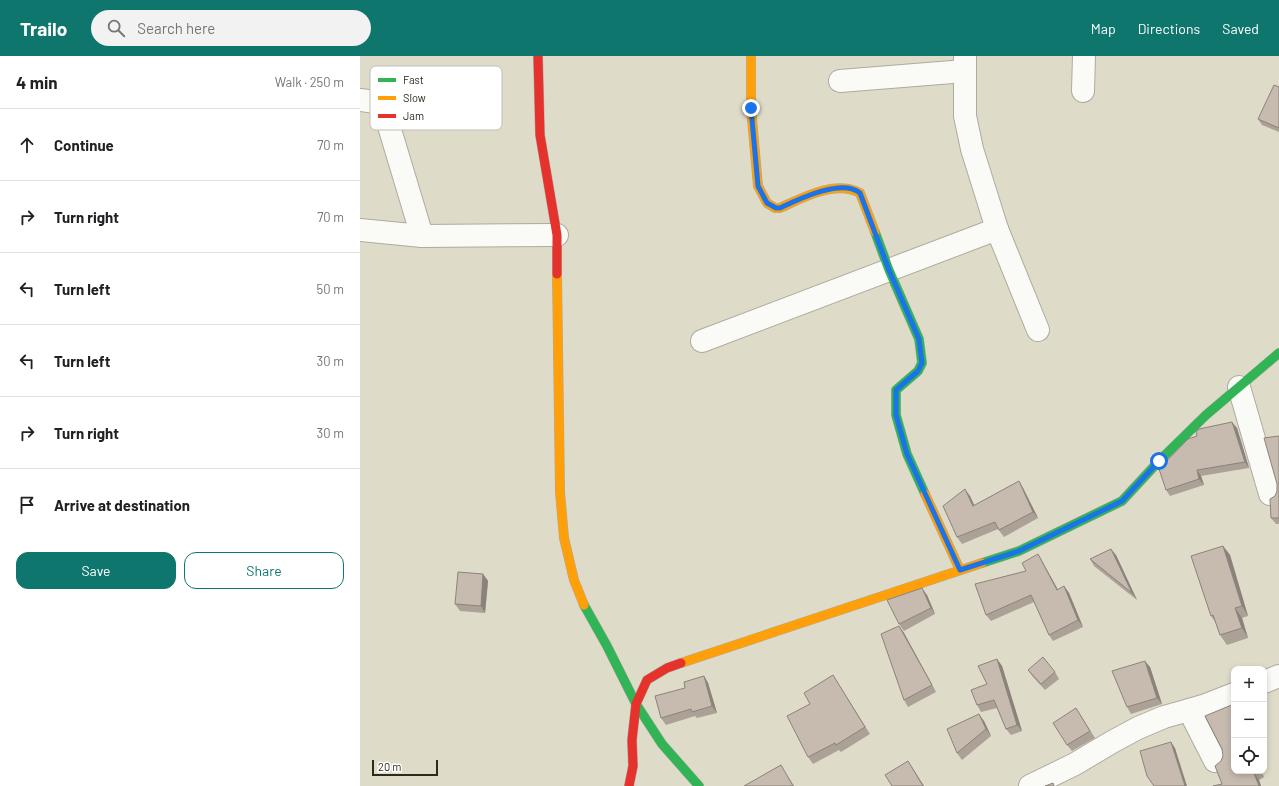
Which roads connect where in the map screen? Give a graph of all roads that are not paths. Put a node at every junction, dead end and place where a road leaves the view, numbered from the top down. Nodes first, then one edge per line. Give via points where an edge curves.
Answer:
1 (538, 56) edge
2 (751, 56) edge
3 (1084, 56) edge
4 (965, 63) edge
5 (840, 80) dead end
6 (1083, 91) dead end
7 (360, 100) edge
8 (370, 101) edge
9 (390, 130) edge
10 (997, 229) junction
11 (360, 230) edge
12 (557, 235) junction
13 (422, 236) junction
14 (889, 270) junction
15 (1038, 330) dead end
16 (702, 341) dead end
17 (1279, 353) edge
18 (1239, 387) junction
19 (1270, 494) dead end
20 (960, 570) junction
21 (1279, 676) edge
22 (1267, 681) edge
23 (1231, 695) edge
24 (636, 704) junction
25 (1189, 710) junction
26 (1215, 761) dead end
27 (629, 786) edge
28 (699, 786) edge
29 (1030, 786) edge

1 - 12 street via 540,135
2 - 14 street via 751,108 758,186 767,203 780,208 810,194 847,187 856,189 860,193
3 - 6 street
4 - 5 street
4 - 10 street via 965,116 972,149
7 - 8 street
9 - 13 street
10 - 14 street
10 - 15 street
11 - 13 street
12 - 13 street
12 - 24 street via 560,492 564,538 574,580 586,610
14 - 16 street
14 - 20 street via 919,339 922,363 918,371 896,390 896,415 907,454
17 - 18 street
18 - 19 street
18 - 20 street via 1206,415 1122,501 1019,551
20 - 24 street via 667,668 647,680
21 - 22 street
23 - 25 street
24 - 27 street via 632,740 633,766
24 - 28 street via 662,744
25 - 26 street
25 - 29 street via 1138,728

